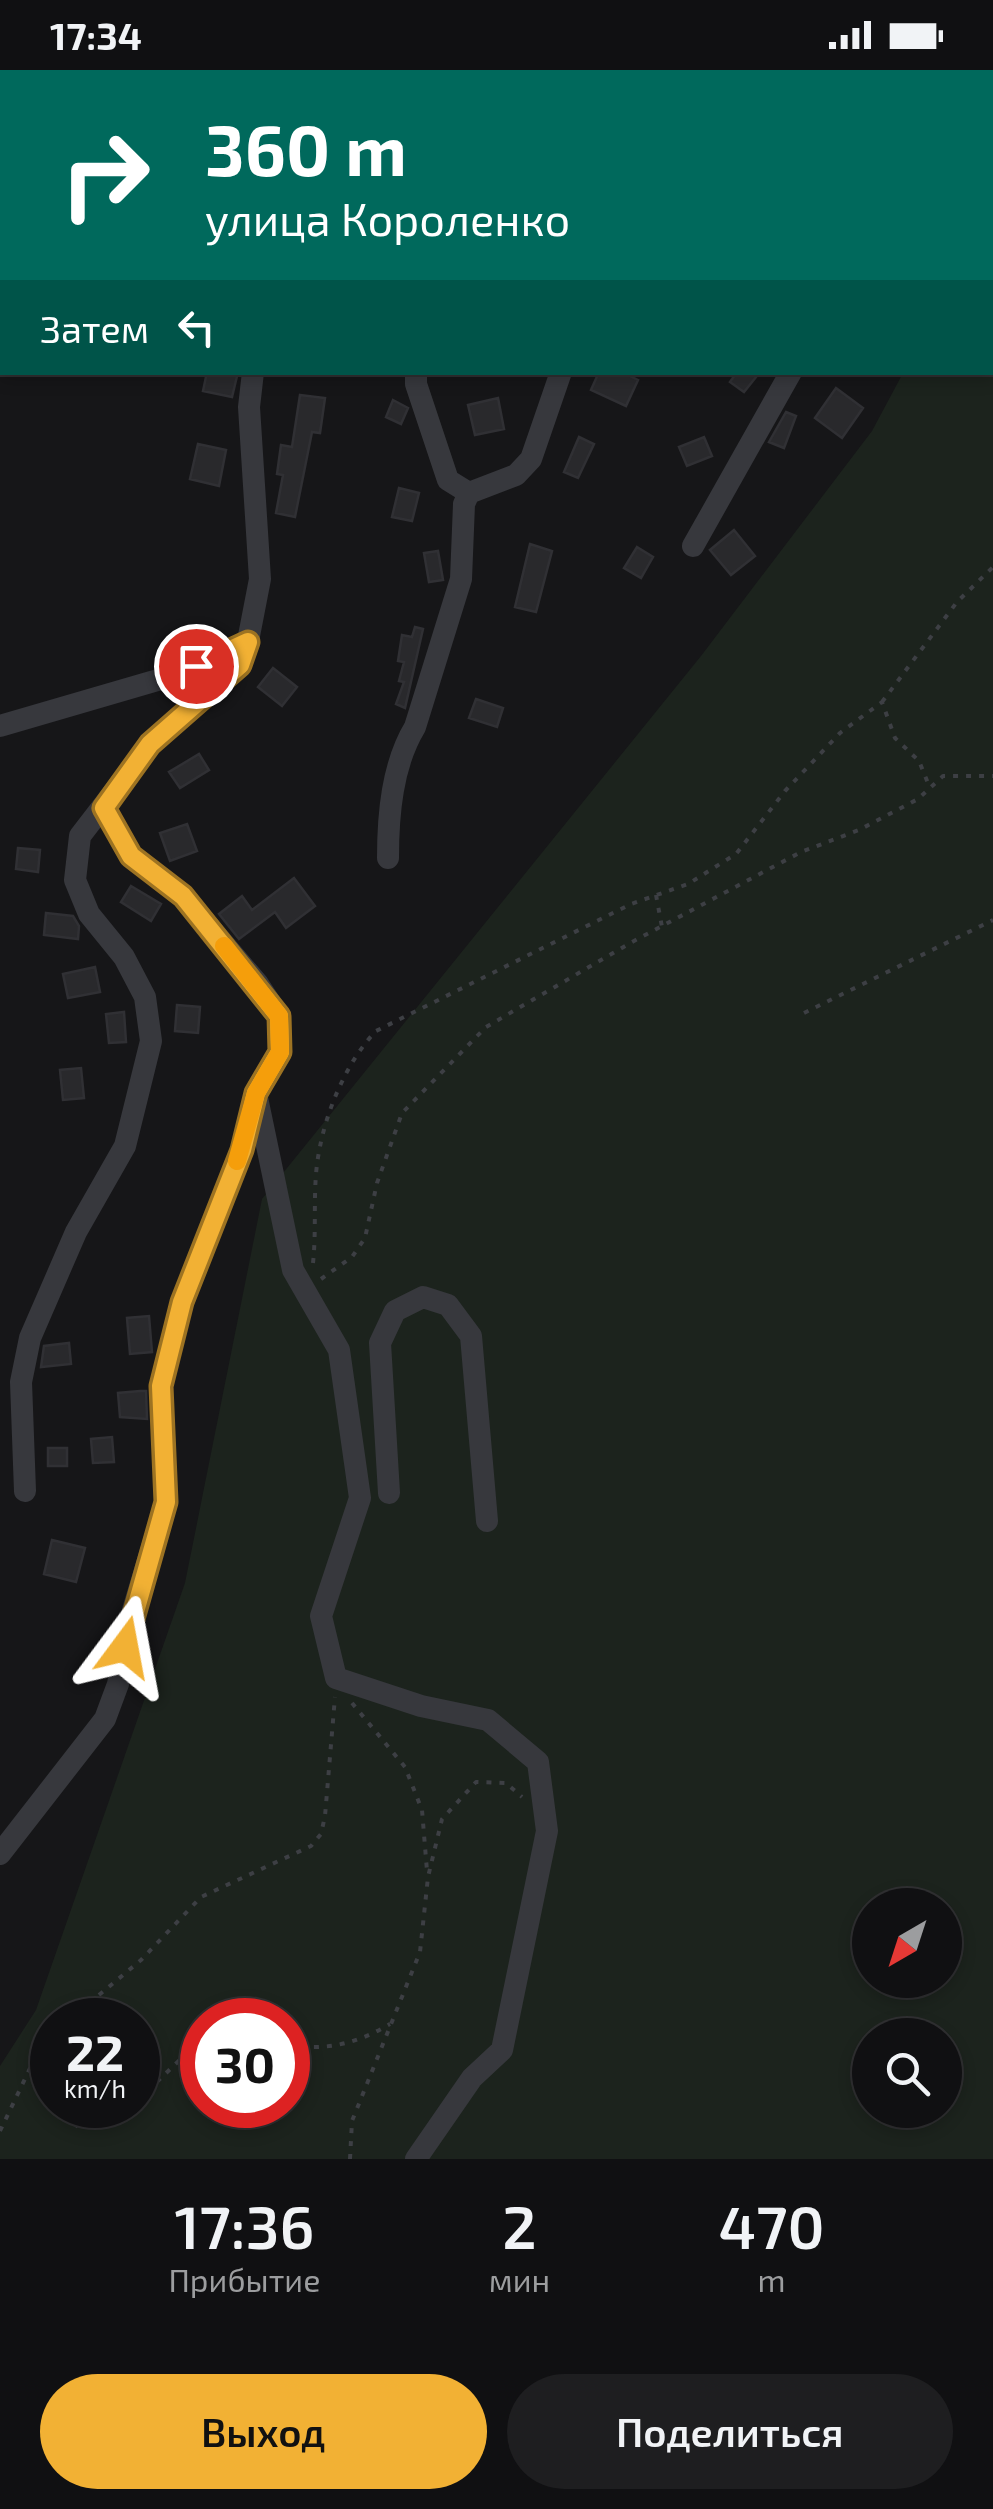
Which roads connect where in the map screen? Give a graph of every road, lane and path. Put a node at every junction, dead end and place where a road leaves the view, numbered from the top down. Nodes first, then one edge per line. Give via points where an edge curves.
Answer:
1 (253, 375) edge
2 (416, 375) edge
3 (560, 375) edge
4 (790, 375) edge
5 (469, 494) junction
6 (693, 546) dead end
7 (993, 566) edge
8 (248, 642) junction
9 (882, 702) junction
10 (0, 726) edge
11 (993, 776) edge
12 (930, 788) junction
13 (104, 808) junction
14 (388, 858) dead end
15 (656, 895) junction
16 (993, 920) edge
17 (662, 927) junction
18 (804, 1013) dead end
19 (256, 1093) junction
20 (380, 1343) junction
21 (339, 1350) junction
22 (24, 1491) dead end
23 (389, 1493) dead end
24 (487, 1520) dead end
25 (336, 1678) junction
26 (545, 1816) junction
27 (0, 1854) edge
28 (428, 1877) junction
29 (94, 1998) edge
30 (390, 2024) junction
31 (310, 2048) edge
32 (180, 2060) edge
33 (30, 2067) edge
34 (160, 2079) edge
35 (0, 2131) edge
36 (350, 2159) edge
37 (416, 2159) edge

1 - 8 street via 260,579
2 - 5 street via 448,480
3 - 5 street via 531,459 516,476
4 - 6 street
5 - 14 street via 461,579 406,742 388,813
7 - 9 path via 957,602
8 - 10 street via 168,677
8 - 13 street via 240,665 150,744
9 - 12 path via 895,738 919,761
9 - 15 path via 840,734 736,854
11 - 12 path via 942,776
12 - 17 path
13 - 19 street via 131,856 183,896 279,1016 280,1052
13 - 22 street via 80,836 75,880 88,914 124,957 145,998 151,1042 125,1146 76,1232 30,1338 21,1382
15 - 17 path
15 - 17 path via 376,1031 360,1048 318,1153 315,1282 352,1257 365,1238 402,1114 486,1027
16 - 18 path
19 - 21 street via 293,1270
19 - 27 street via 242,1150 182,1302 161,1386 166,1502 118,1684 105,1719
20 - 21 street
20 - 23 street
20 - 24 street via 394,1311 422,1297 448,1305 471,1336
21 - 25 street via 360,1498 321,1616
25 - 26 street via 488,1720 538,1762
25 - 28 path via 406,1767 422,1810
25 - 29 path via 324,1816 312,1846 202,1897
26 - 28 path via 506,1783 476,1782 442,1819
26 - 37 street via 502,2050 472,2078
28 - 30 path via 420,1952
30 - 31 path via 359,2042
30 - 36 path via 352,2121
32 - 34 path
33 - 35 path

